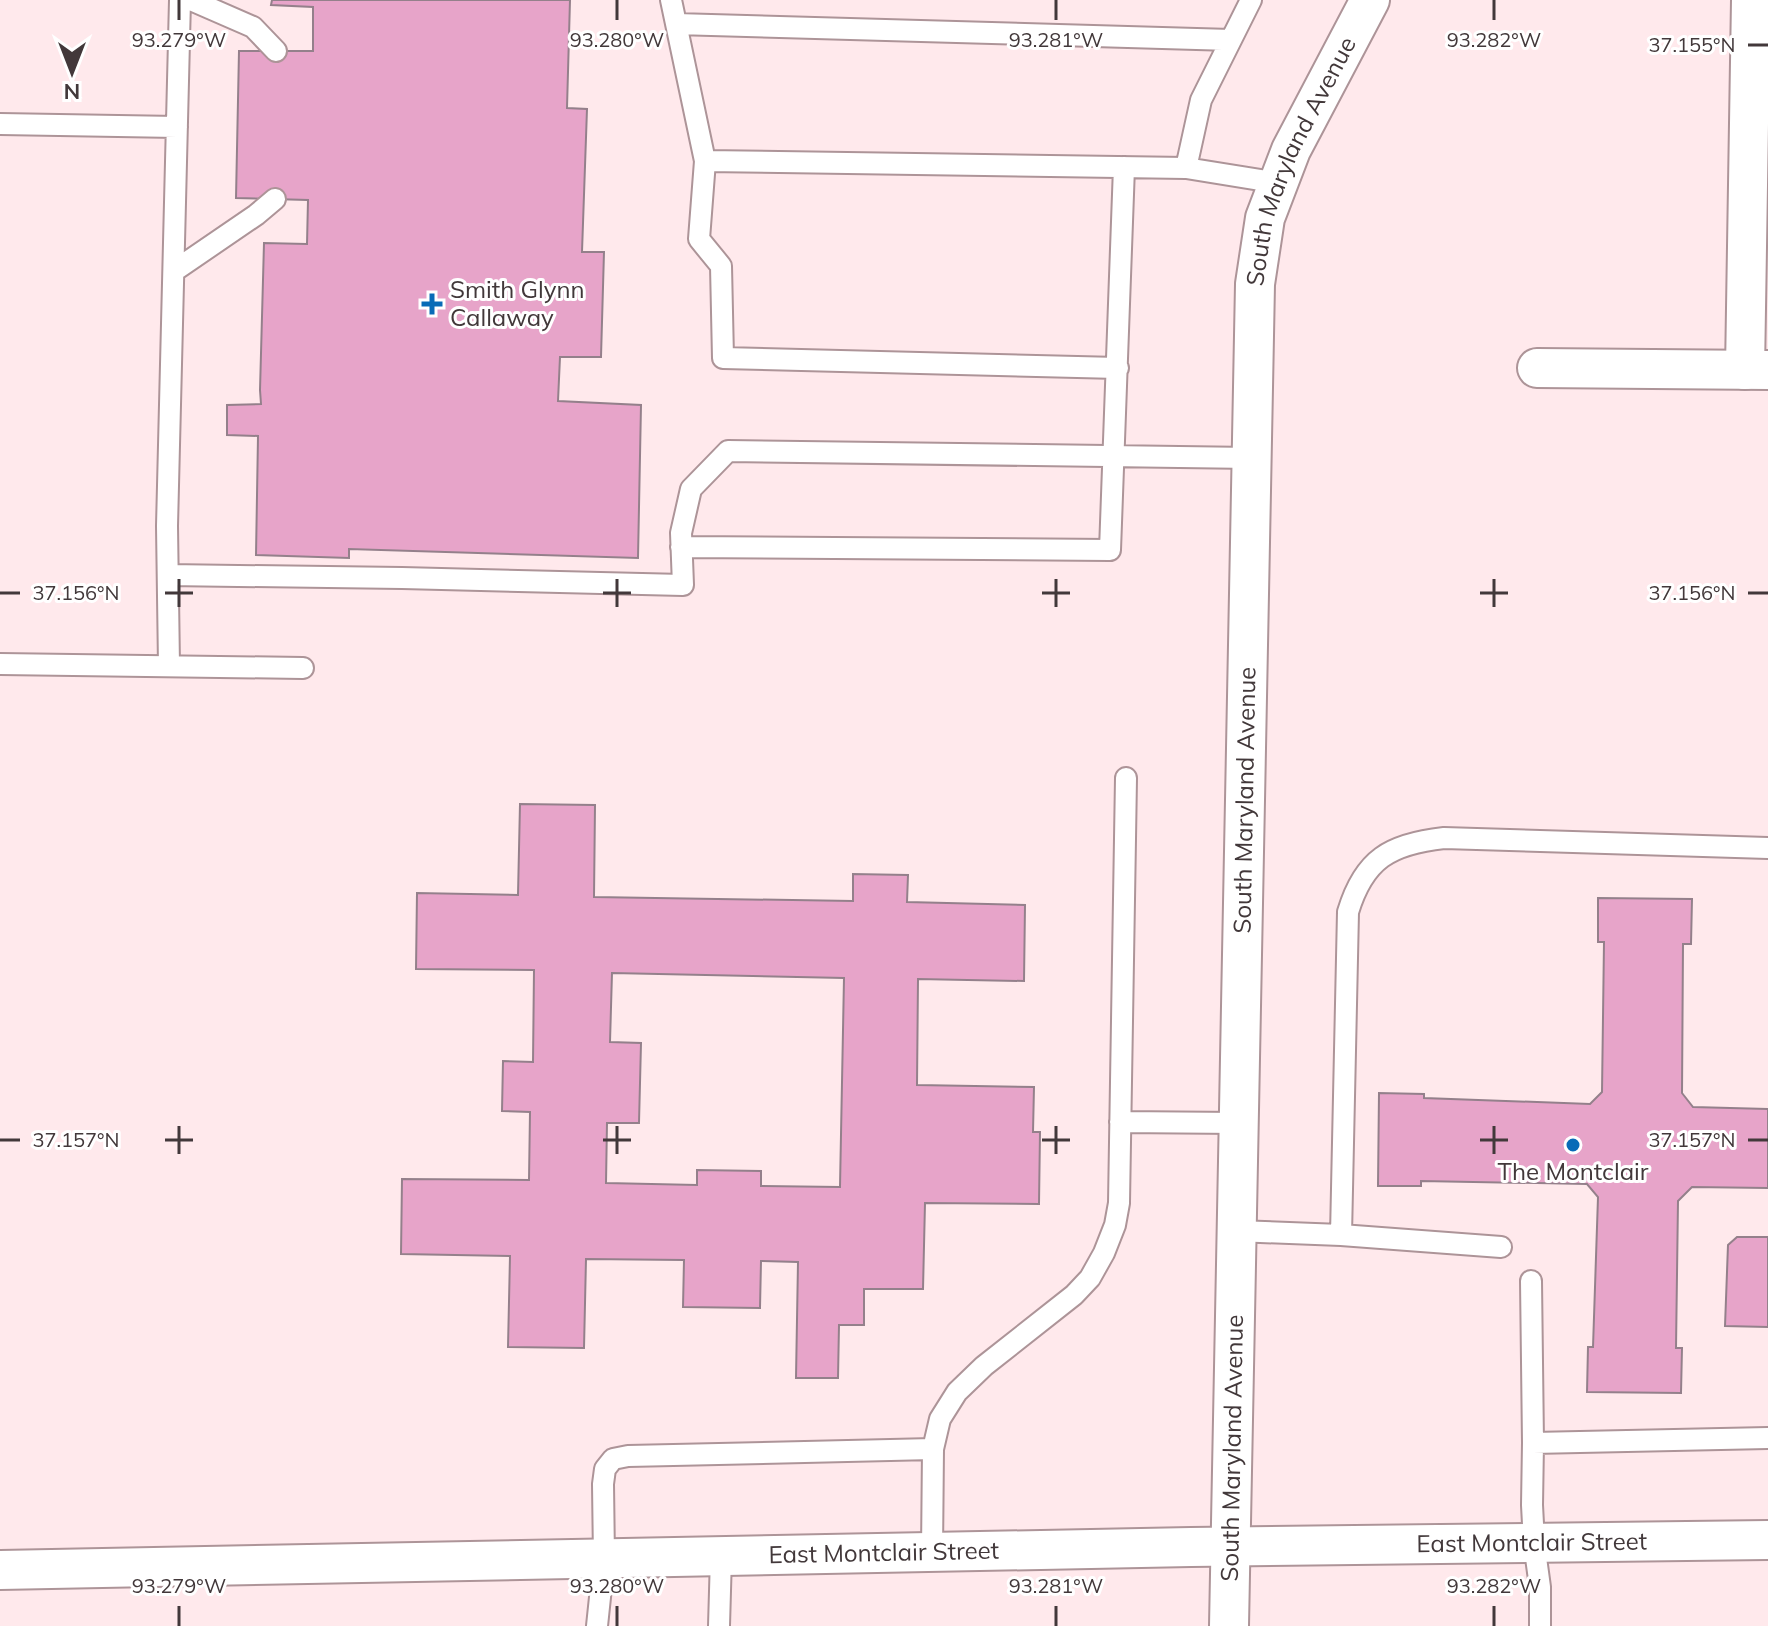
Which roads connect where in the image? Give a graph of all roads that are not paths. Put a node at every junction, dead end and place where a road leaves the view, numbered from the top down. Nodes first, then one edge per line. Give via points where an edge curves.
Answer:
1 (180, 0) edge
2 (191, 0) edge
3 (671, 0) edge
4 (1251, 0) edge
5 (1370, 0) edge
6 (1751, 0) edge
7 (676, 24) junction
8 (1231, 40) junction
9 (276, 51) dead end
10 (0, 124) edge
11 (177, 127) junction
12 (705, 161) junction
13 (1124, 167) junction
14 (1186, 168) junction
15 (1279, 183) junction
16 (275, 199) dead end
17 (174, 271) junction
18 (1118, 368) junction
19 (1537, 368) dead end
20 (1756, 370) edge
21 (1115, 456) junction
22 (1252, 458) junction
23 (681, 547) junction
24 (168, 575) junction
25 (0, 664) edge
26 (169, 666) junction
27 (303, 668) dead end
28 (1126, 778) dead end
29 (1768, 848) edge
30 (1120, 1122) junction
31 (1239, 1123) junction
32 (1236, 1231) junction
33 (1341, 1235) junction
34 (1501, 1247) dead end
35 (1531, 1281) dead end
36 (1768, 1438) edge
37 (1533, 1443) junction
38 (933, 1449) junction
39 (1768, 1540) edge
40 (1534, 1543) junction
41 (1230, 1546) junction
42 (932, 1552) junction
43 (721, 1556) junction
44 (604, 1559) junction
45 (0, 1570) edge
46 (597, 1626) edge
47 (719, 1626) edge
48 (1229, 1626) edge
49 (1540, 1626) edge

1 - 11 lane
2 - 9 lane via 253,27
3 - 7 lane
4 - 8 lane
5 - 15 street, South Maryland Avenue
6 - 20 street
7 - 8 lane
7 - 12 lane
8 - 14 lane via 1201,100
10 - 11 lane
11 - 17 lane
12 - 13 lane
12 - 18 lane via 699,239 721,266 723,358
13 - 14 lane
13 - 18 lane
14 - 15 lane
15 - 22 street, South Maryland Avenue via 1265,218 1255,284
16 - 17 lane
17 - 24 lane
18 - 21 lane
19 - 20 street
21 - 22 lane
21 - 23 lane via 728,451 691,489
21 - 23 lane via 1110,550
22 - 31 street, South Maryland Avenue
23 - 24 lane via 683,585
24 - 26 lane
25 - 26 lane
26 - 27 lane
28 - 30 lane
29 - 33 lane via 1444,838 1392,849 1368,868 1348,912
30 - 31 lane
30 - 38 lane via 1115,1225 1090,1278 957,1392 940,1419
31 - 32 street, South Maryland Avenue
32 - 33 lane
32 - 41 street, South Maryland Avenue
33 - 34 lane
35 - 37 lane
36 - 37 lane
37 - 40 lane
38 - 42 lane
38 - 44 lane via 613,1459 603,1484
39 - 40 street, East Montclair Street
40 - 41 street, East Montclair Street
40 - 49 lane
41 - 42 street, East Montclair Street
41 - 48 street, South Maryland Avenue
42 - 43 street, East Montclair Street
43 - 44 street, East Montclair Street
43 - 47 lane
44 - 45 street, East Montclair Street
44 - 46 lane

